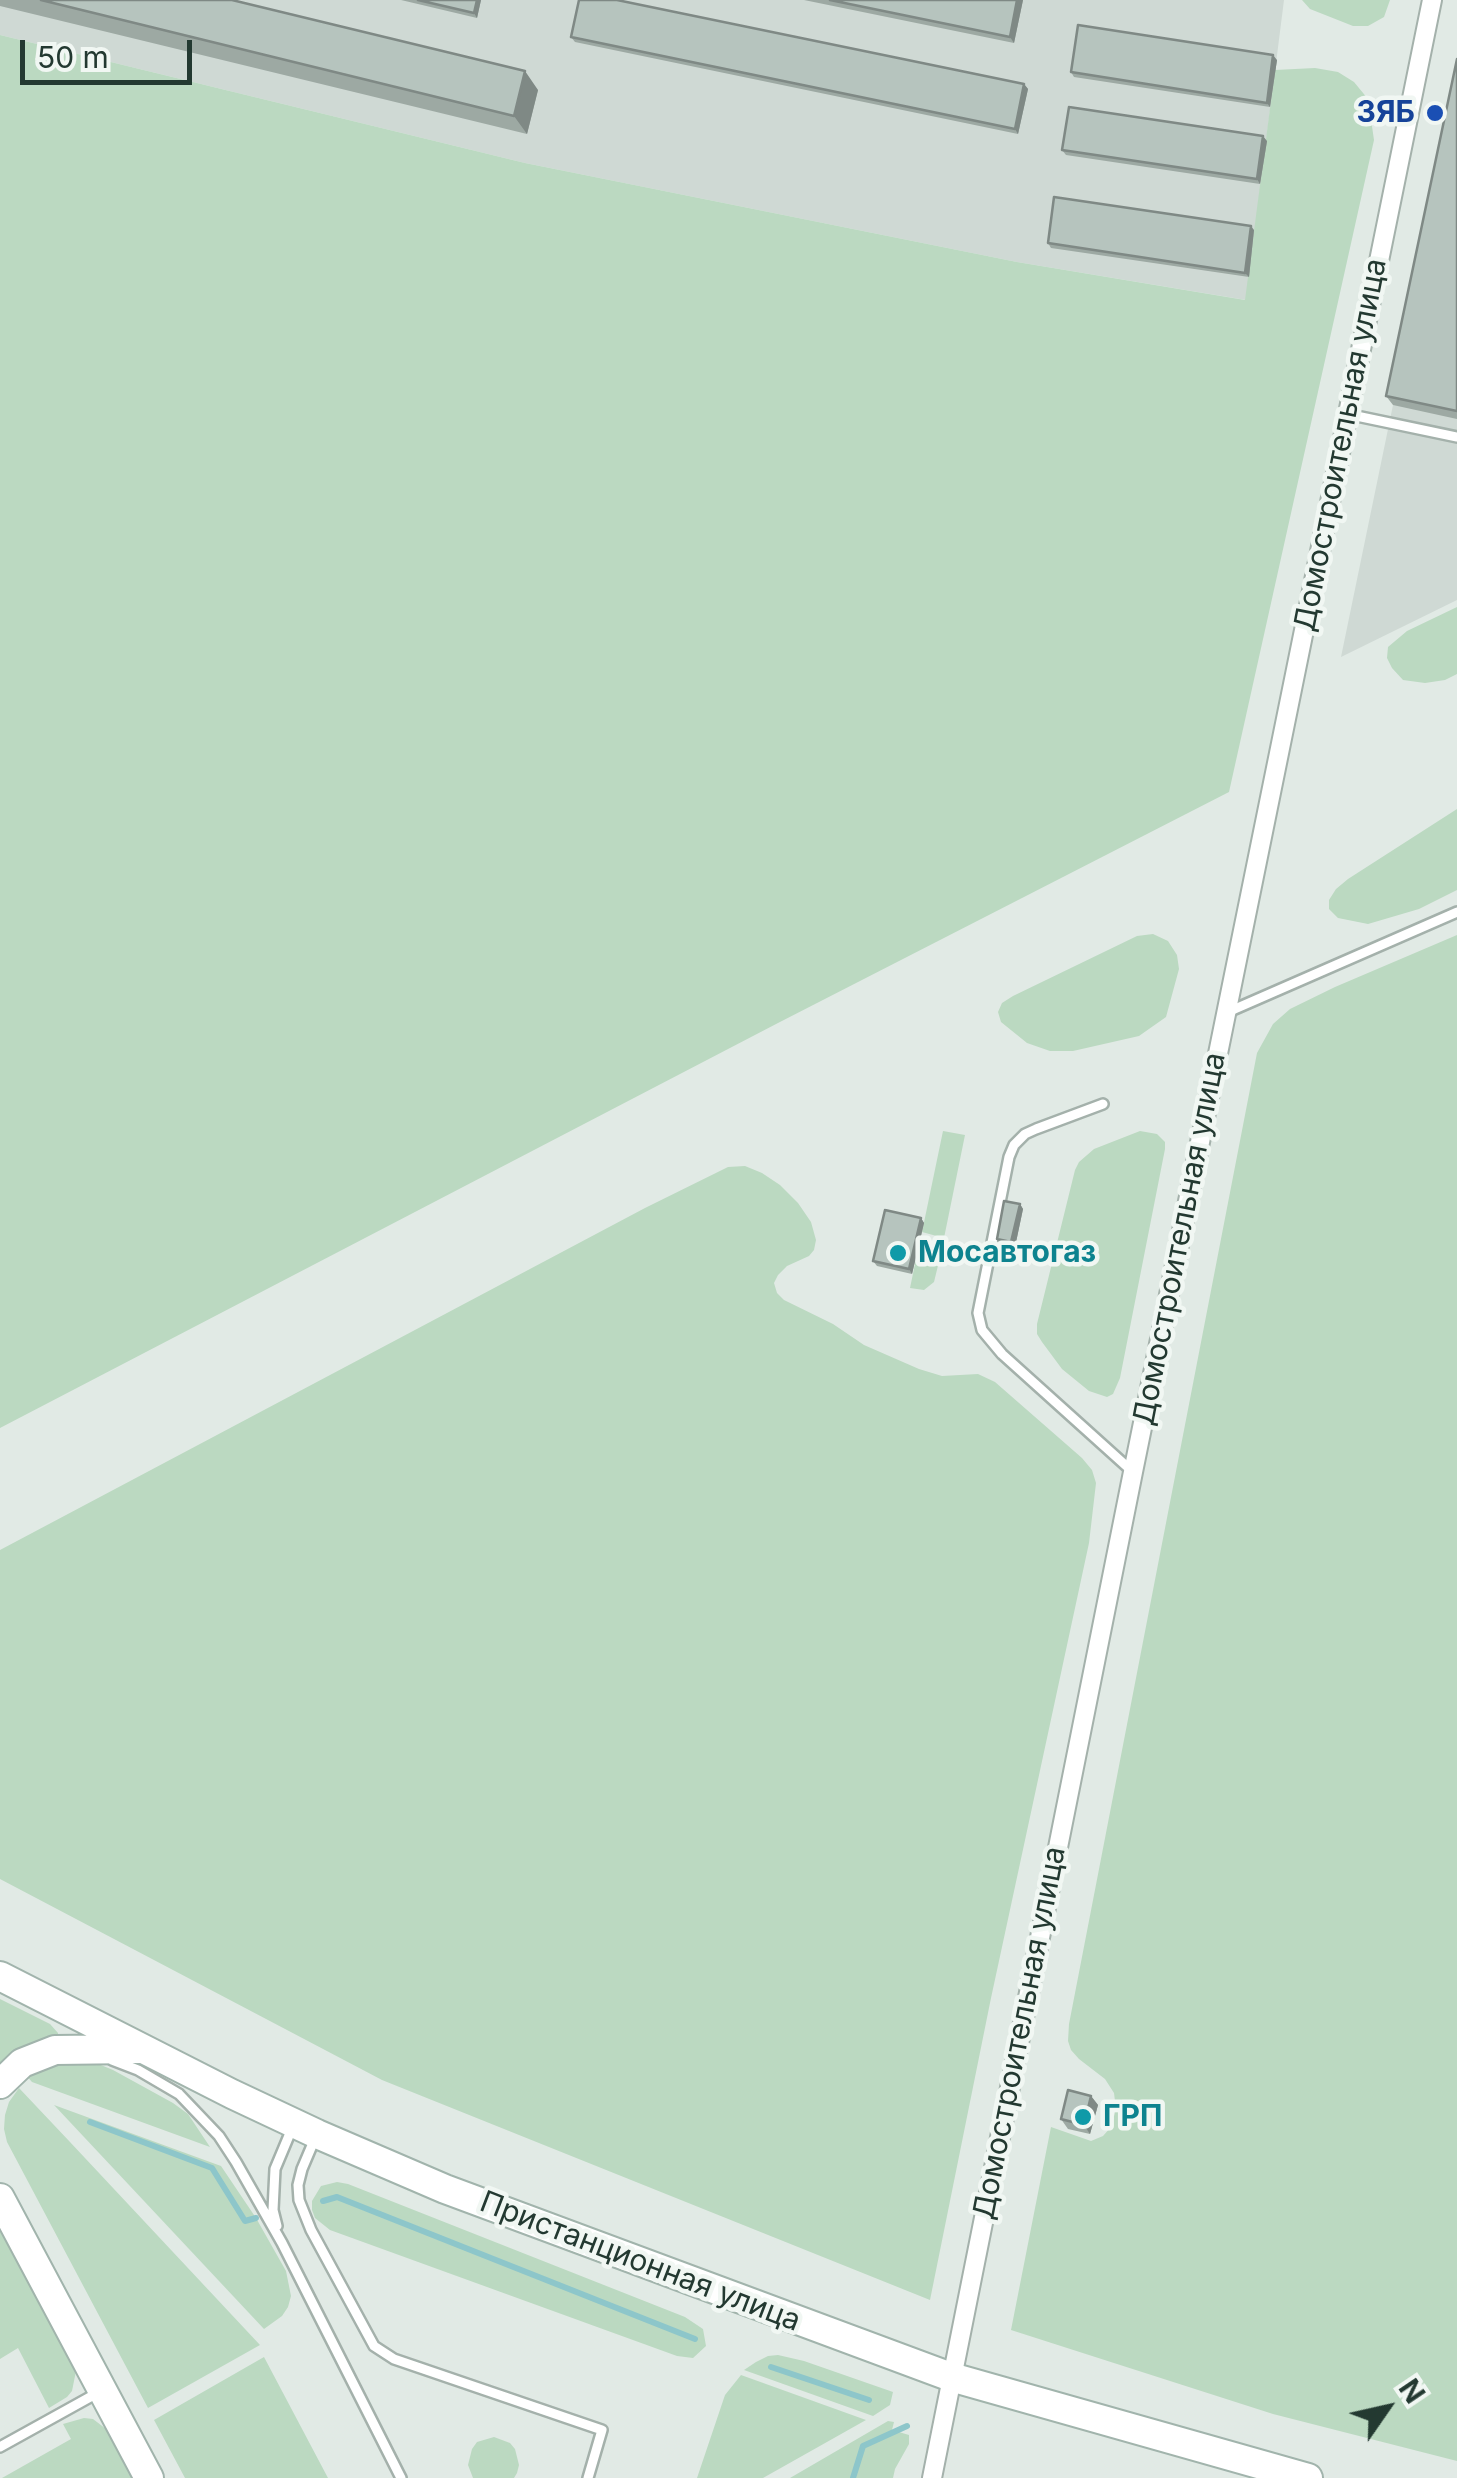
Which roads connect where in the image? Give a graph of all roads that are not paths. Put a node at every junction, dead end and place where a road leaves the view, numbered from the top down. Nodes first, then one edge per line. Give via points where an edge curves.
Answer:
1 (1432, 0) edge
2 (1347, 414) junction
3 (1457, 437) edge
4 (1457, 912) edge
5 (1226, 1014) junction
6 (1103, 1104) dead end
7 (1133, 1472) junction
8 (0, 1976) edge
9 (141, 2048) junction
10 (70, 2049) junction
11 (0, 2084) edge
12 (305, 2128) junction
13 (0, 2198) edge
14 (282, 2243) junction
15 (951, 2377) junction
16 (103, 2390) junction
17 (0, 2448) edge
18 (149, 2478) edge
19 (400, 2478) edge
20 (588, 2478) edge
21 (932, 2478) edge
22 (1308, 2478) edge

1 - 2 street, Домостроительная улица
2 - 3 lane
2 - 5 street, Домостроительная улица
4 - 5 lane
5 - 7 street, Домостроительная улица
6 - 7 lane via 1036,1129 1014,1145 978,1313 982,1330 1002,1354
7 - 15 street, Домостроительная улица
8 - 9 main road, Пристанционная улица
9 - 10 main road
9 - 12 main road, Пристанционная улица
10 - 11 main road via 22,2063
10 - 14 lane via 138,2070 179,2094 219,2136
12 - 14 lane via 275,2168 273,2210
12 - 15 main road, Пристанционная улица via 444,2189
12 - 20 lane via 299,2200 374,2346 394,2359 602,2430
13 - 16 main road
14 - 19 lane
15 - 21 street, Домостроительная улица
15 - 22 main road, Пристанционная улица
16 - 17 lane
16 - 18 main road

